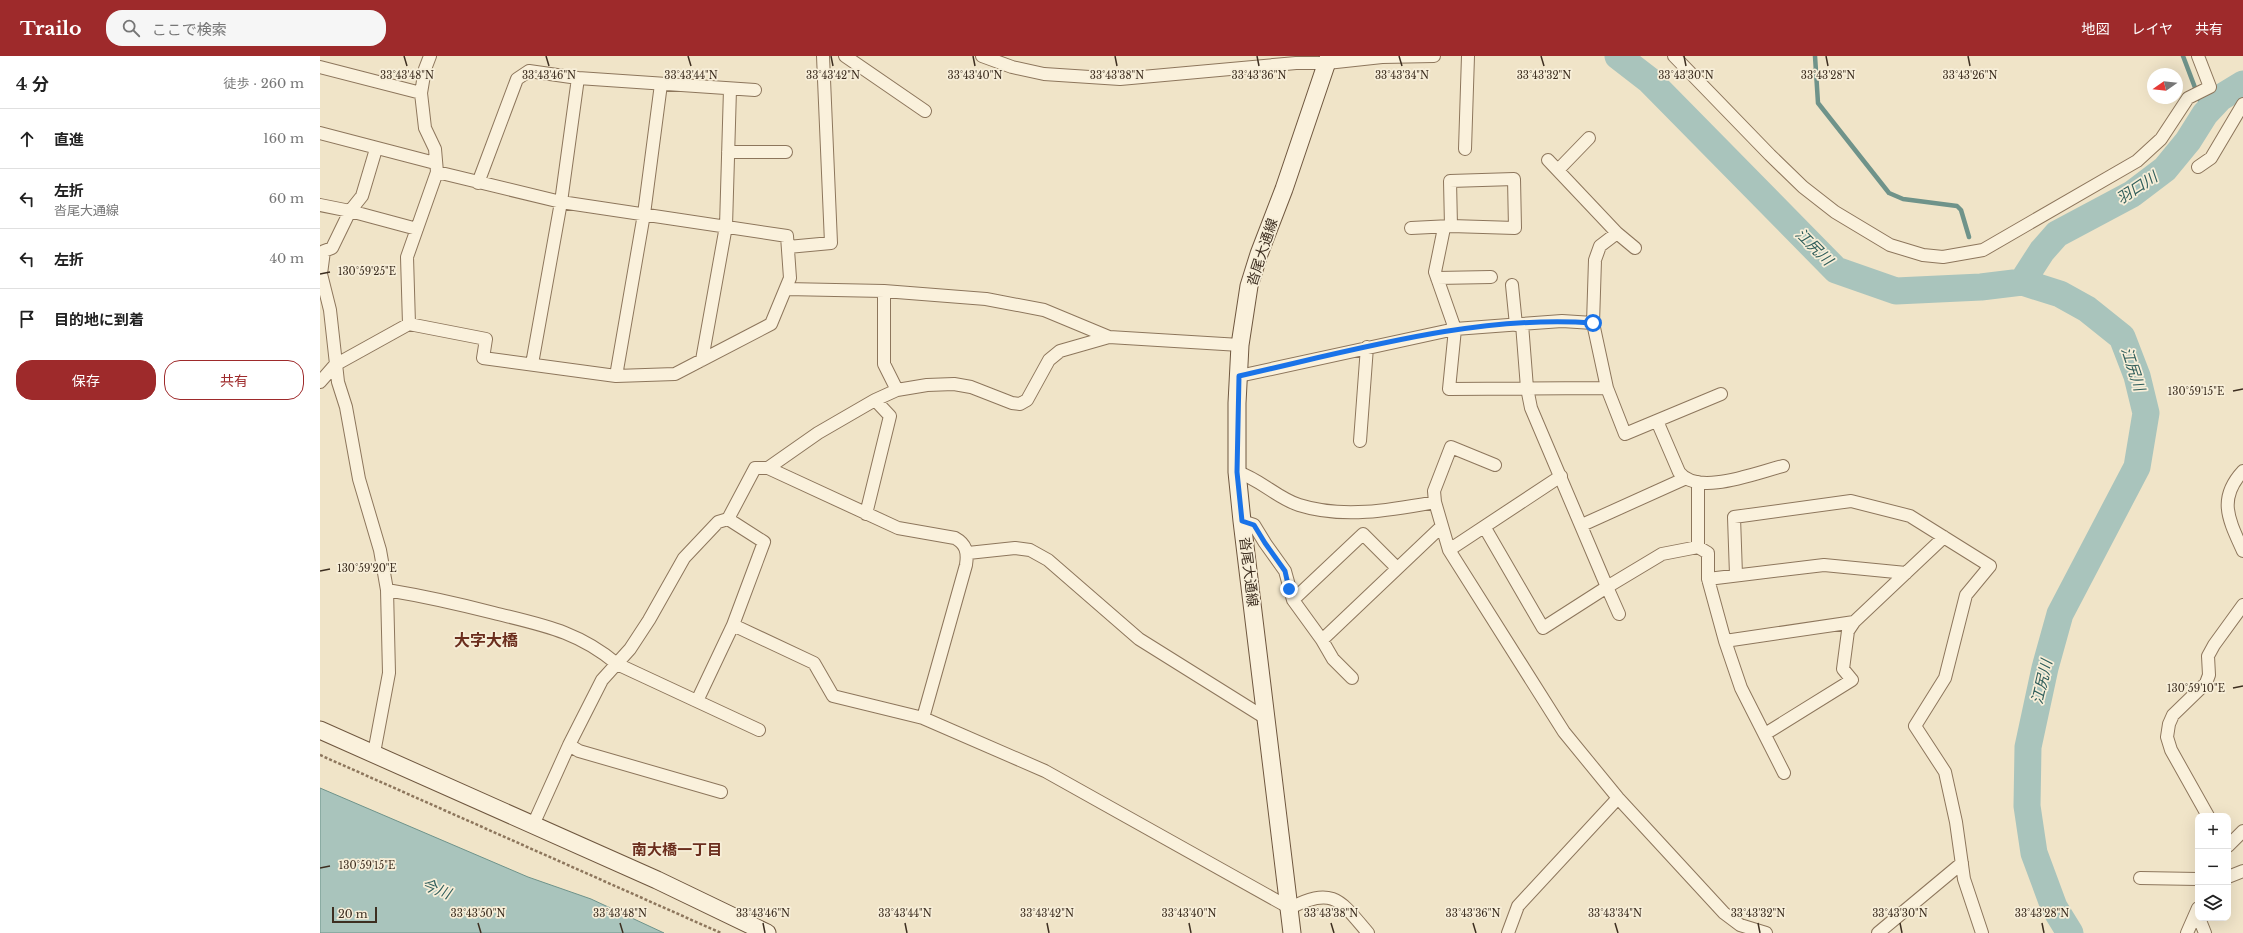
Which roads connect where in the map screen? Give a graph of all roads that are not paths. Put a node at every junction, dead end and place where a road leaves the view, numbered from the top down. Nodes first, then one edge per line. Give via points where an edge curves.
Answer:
1 (430, 56) edge
2 (823, 56) edge
3 (845, 56) edge
4 (982, 56) edge
5 (1434, 56) edge
6 (1468, 56) edge
7 (1674, 56) edge
8 (2198, 56) edge
9 (1328, 60) edge
10 (320, 67) edge
11 (578, 78) junction
12 (661, 84) junction
13 (730, 89) junction
14 (755, 90) dead end
15 (421, 93) junction
16 (2243, 104) edge
17 (925, 111) dead end
18 (320, 133) edge
19 (1589, 138) dead end
20 (376, 149) junction
21 (1465, 149) dead end
22 (728, 152) junction
23 (786, 152) dead end
24 (1548, 160) dead end
25 (2198, 167) dead end
26 (436, 168) junction
27 (1558, 170) junction
28 (478, 183) junction
29 (561, 202) junction
30 (320, 205) edge
31 (350, 210) junction
32 (644, 214) junction
33 (726, 226) junction
34 (1448, 227) junction
35 (1411, 228) dead end
36 (417, 229) junction
37 (1617, 233) junction
38 (788, 246) junction
39 (1635, 248) dead end
40 (322, 250) edge
41 (1490, 277) dead end
42 (1437, 278) junction
43 (1512, 285) dead end
44 (786, 290) junction
45 (884, 291) junction
46 (1593, 323) junction
47 (409, 324) junction
48 (1519, 324) junction
49 (1455, 330) junction
50 (1109, 337) junction
51 (1240, 345) junction
52 (1367, 347) junction
53 (702, 360) junction
54 (532, 364) junction
55 (335, 365) junction
56 (616, 376) junction
57 (1239, 376) junction
58 (320, 382) edge
59 (1527, 388) junction
60 (1607, 388) junction
61 (897, 390) junction
62 (1721, 394) dead end
63 (875, 400) junction
64 (1657, 421) junction
65 (1360, 441) dead end
66 (1495, 465) dead end
67 (1783, 466) dead end
68 (768, 468) junction
69 (2243, 471) edge
70 (1237, 472) junction
71 (1561, 476) junction
72 (1684, 479) junction
73 (1698, 482) junction
74 (1435, 502) junction
75 (866, 514) junction
76 (728, 519) junction
77 (1242, 521) junction
78 (1582, 525) junction
79 (1441, 526) junction
80 (1485, 528) junction
81 (1944, 537) junction
82 (1698, 547) junction
83 (1450, 550) junction
84 (2243, 551) edge
85 (968, 553) junction
86 (1397, 568) junction
87 (1906, 573) junction
88 (1736, 575) junction
89 (1708, 580) junction
90 (1607, 587) junction
91 (387, 590) junction
92 (1293, 600) junction
93 (2243, 605) edge
94 (1619, 614) dead end
95 (1854, 622) junction
96 (733, 625) junction
97 (1322, 640) junction
98 (1725, 641) junction
99 (617, 664) junction
100 (1352, 678) dead end
101 (697, 702) junction
102 (923, 718) junction
103 (1267, 719) junction
104 (320, 730) edge
105 (759, 730) dead end
106 (1765, 734) junction
107 (568, 745) junction
108 (374, 753) junction
109 (1784, 772) dead end
110 (721, 792) dead end
111 (1618, 798) junction
112 (2206, 813) edge
113 (533, 825) junction
114 (2243, 831) edge
115 (2231, 843) edge
116 (1962, 864) junction
117 (2243, 871) edge
118 (2231, 876) edge
119 (2140, 878) dead end
120 (2195, 879) edge
121 (1290, 908) junction
122 (2195, 919) edge
123 (2201, 921) edge
124 (767, 933) edge
125 (1292, 933) edge
126 (1368, 933) edge
127 (1508, 933) edge
128 (1766, 933) edge
129 (1878, 933) edge
130 (1982, 933) edge
131 (2187, 933) edge
132 (2205, 933) edge

1 - 15 street
2 - 38 street via 831,243
3 - 17 street
4 - 9 street via 1012,67 1044,74 1120,79
5 - 9 street
6 - 21 street
7 - 8 street via 1770,155 1834,212 1890,245 1923,255 1944,257 1984,250 2137,161 2161,139 2188,98 2210,87
9 - 51 main road, 沓尾大通線 via 1249,286
10 - 15 street
11 - 12 street
11 - 28 street via 529,70 517,79
11 - 29 street
12 - 13 street
12 - 32 street
13 - 14 street
13 - 22 street
15 - 26 street via 425,128 435,149
16 - 25 street via 2211,158
18 - 20 street
19 - 27 street
20 - 26 street
20 - 31 street via 362,196
22 - 23 street
22 - 33 street
24 - 27 street
26 - 28 street
26 - 36 street
27 - 37 street
28 - 29 street
29 - 32 street
29 - 54 street
30 - 31 street
31 - 36 street
31 - 40 street via 332,248
32 - 33 street
32 - 56 street
33 - 38 street via 787,236
33 - 53 street
34 - 34 street via 1515,228 1514,179 1450,181
34 - 35 street
34 - 42 street via 1435,272
36 - 47 street via 407,257
37 - 39 street
37 - 46 street via 1600,246 1595,260
38 - 44 street via 790,278
40 - 55 street via 321,274 330,310
41 - 42 street
42 - 49 street
43 - 48 street
44 - 45 street
44 - 53 street via 771,324
45 - 50 street via 986,300 1044,310
45 - 61 street via 884,364
46 - 48 street via 1562,321
46 - 60 street
47 - 54 street via 486,339 483,358
47 - 55 street
48 - 49 street
48 - 59 street
49 - 52 street
49 - 59 street via 1449,389
50 - 51 street
50 - 61 street via 1060,351 1049,360 1027,400 1020,404 954,384
51 - 57 main road, 沓尾大通線
52 - 57 street
52 - 65 street
53 - 56 street via 675,374
54 - 56 street
55 - 58 street
55 - 91 street via 346,407 359,479 380,550
57 - 70 main road, 沓尾大通線
59 - 60 street
59 - 71 street via 1532,408
60 - 64 street via 1625,434
61 - 63 street
62 - 64 street
63 - 68 street via 818,433
63 - 75 street via 890,416
64 - 72 street
66 - 74 street via 1451,447 1434,490
67 - 73 street via 1726,482
68 - 75 street
68 - 76 street via 755,468
69 - 84 street via 2230,487 2227,512
70 - 74 street via 1250,476 1298,505 1328,511 1344,513 1392,510
70 - 77 main road, 沓尾大通線
71 - 78 street
71 - 80 street
72 - 73 street
72 - 78 street
73 - 82 street
74 - 79 street
75 - 85 street via 898,528 955,538 962,542
76 - 96 street via 764,542
76 - 99 street via 718,522 684,558 649,620
77 - 92 street via 1254,525 1285,571
77 - 103 main road, 沓尾大通線
78 - 90 street
79 - 83 street
79 - 86 street
80 - 83 street
80 - 90 street via 1543,628
81 - 87 street
81 - 88 street via 1910,516 1851,501 1734,517
81 - 116 street via 1990,566 1966,595 1945,678 1915,726 1945,772
82 - 89 street via 1708,553
82 - 90 street via 1662,554
83 - 111 street via 1564,732
85 - 102 street
85 - 103 street via 1015,548 1030,550 1048,560 1139,639
86 - 92 street via 1363,534
86 - 97 street
87 - 88 street via 1824,565
87 - 95 street
88 - 89 street
89 - 98 street
90 - 94 street
91 - 99 street via 432,598 558,629 598,648
91 - 108 street via 388,673
92 - 97 street
93 - 112 street via 2208,656 2206,683 2173,715 2169,724 2167,737 2171,750
95 - 98 street
95 - 106 street via 1848,632 1843,669 1852,680
96 - 101 street
96 - 102 street via 814,663 833,696
97 - 100 street via 1333,659
98 - 106 street via 1741,688
99 - 101 street
99 - 107 street via 602,680
101 - 105 street
102 - 121 street via 1045,771
103 - 121 main road, 沓尾大通線
104 - 108 main road
106 - 109 street
107 - 110 street via 579,751
107 - 113 street
108 - 113 main road
111 - 127 street via 1518,906
111 - 128 street via 1724,913 1740,925
113 - 124 main road via 657,880
114 - 115 street
116 - 129 street
116 - 130 street via 1964,879
117 - 118 street
119 - 120 street
121 - 125 main road, 沓尾大通線
121 - 126 street via 1319,896 1332,898 1345,906
122 - 131 street
123 - 132 street

